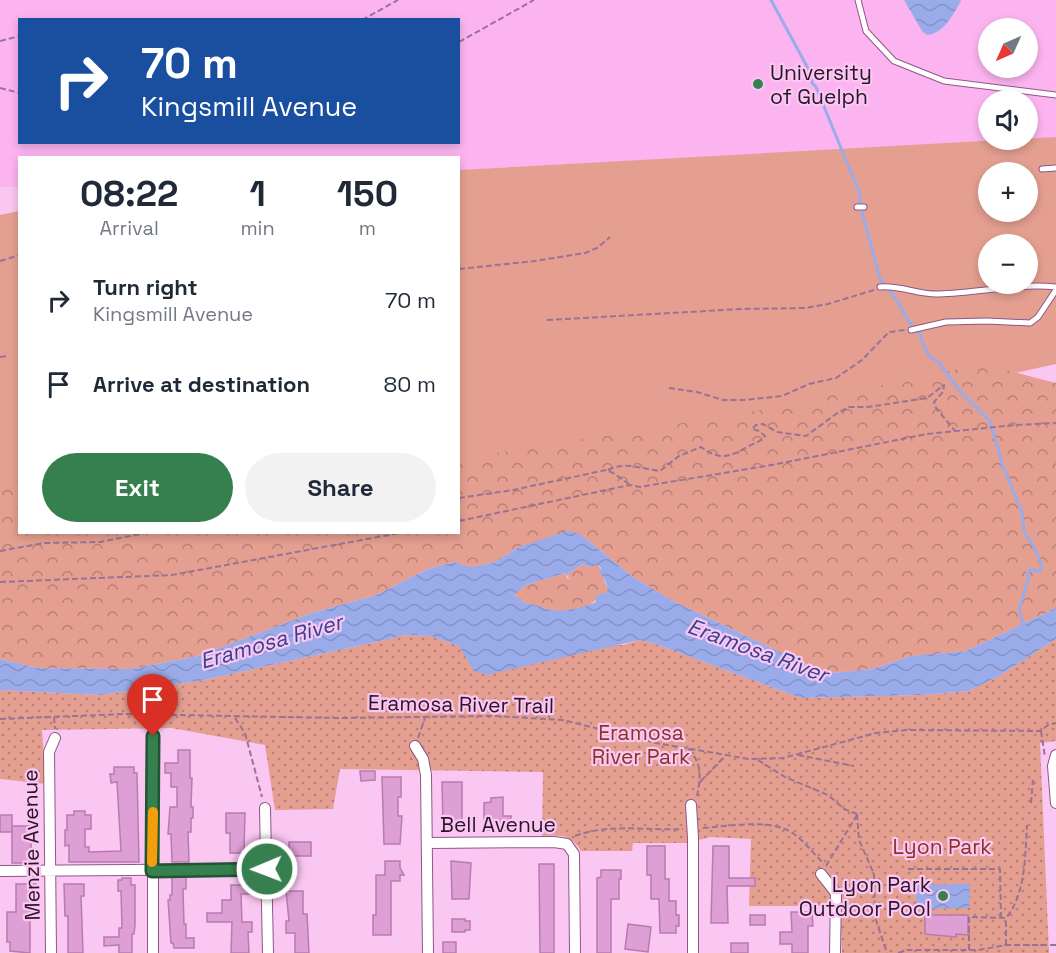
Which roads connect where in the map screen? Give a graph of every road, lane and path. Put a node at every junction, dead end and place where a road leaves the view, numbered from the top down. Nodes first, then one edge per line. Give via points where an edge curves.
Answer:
1 (398, 0) edge
2 (534, 0) edge
3 (858, 0) edge
4 (366, 18) edge
5 (18, 36) edge
6 (0, 41) edge
7 (460, 41) edge
8 (0, 88) edge
9 (18, 92) edge
10 (1056, 95) edge
11 (1056, 168) edge
12 (1042, 169) dead end
13 (610, 237) dead end
14 (18, 256) edge
15 (0, 261) edge
16 (460, 269) edge
17 (879, 287) joint
18 (1056, 288) edge
19 (547, 320) dead end
20 (911, 330) joint
21 (7, 356) dead end
22 (0, 357) edge
23 (669, 388) dead end
24 (1056, 423) edge
25 (955, 431) junction
26 (608, 470) junction
27 (630, 485) junction
28 (460, 498) edge
29 (460, 521) edge
30 (140, 534) edge
31 (394, 534) edge
32 (0, 551) edge
33 (0, 582) edge
34 (235, 716) junction
35 (425, 717) junction
36 (0, 719) edge
37 (1056, 723) edge
38 (1041, 731) junction
39 (153, 736) dead end
40 (55, 738) dead end
41 (415, 746) joint
42 (687, 749) junction
43 (1043, 751) junction
44 (726, 755) junction
45 (797, 755) junction
46 (1039, 758) dead end
47 (756, 759) junction
48 (1055, 761) edge
49 (854, 766) dead end
50 (1033, 780) dead end
51 (700, 782) junction
52 (1031, 803) dead end
53 (1056, 803) edge
54 (690, 805) joint
55 (266, 808) joint
56 (857, 814) junction
57 (1027, 825) dead end
58 (692, 829) junction
59 (428, 843) junction
60 (567, 844) junction
61 (267, 869) junction
62 (908, 869) dead end
63 (824, 870) junction
64 (0, 871) edge
65 (152, 871) junction
66 (51, 872) junction
67 (1001, 917) junction
68 (1006, 918) junction
69 (1006, 945) junction
70 (1056, 945) edge
71 (969, 950) junction
72 (51, 953) edge
73 (153, 953) edge
74 (268, 953) edge
75 (428, 953) edge
76 (575, 953) edge
77 (693, 953) edge
78 (837, 953) edge
79 (887, 953) edge
80 (898, 953) edge

1 - 4 path
2 - 7 path
3 - 10 lane via 866,31 894,61 944,81
5 - 6 path
8 - 9 path
11 - 12 lane
13 - 16 path via 585,254
14 - 15 path
17 - 18 lane via 939,294 1026,285
17 - 19 path via 805,308
18 - 20 lane via 1030,323 945,322
20 - 23 path via 890,332 862,360 836,378 782,396 723,400
21 - 22 path
24 - 25 path
25 - 26 path via 934,402 944,385 927,398 849,407 806,436 756,425 752,429 765,436 760,442 728,457 701,447 679,456 660,471 626,465
25 - 27 path via 640,487
26 - 27 path
26 - 28 path
27 - 29 path
30 - 32 path via 99,542 44,543
31 - 33 path via 172,575
34 - 35 path, Eramosa River Trail
34 - 36 path, Eramosa River Trail via 125,714
34 - 55 path via 244,733
35 - 41 path
35 - 42 path, Eramosa River Trail via 563,720
37 - 38 path, Eramosa River Trail
38 - 43 path
38 - 45 path, Eramosa River Trail via 906,730 876,733
39 - 65 street
40 - 66 street, Menzie Avenue via 49,752
41 - 59 street via 426,775
42 - 44 path, Eramosa River Trail
42 - 51 path via 696,757
43 - 46 path
43 - 48 path via 1047,762
44 - 47 path, Eramosa River Trail
44 - 51 path
45 - 47 path, Eramosa River Trail
45 - 49 path
47 - 56 path
48 - 53 street
50 - 52 path
51 - 54 path via 696,800
54 - 58 street
55 - 61 street
56 - 63 path
56 - 79 path via 859,840 874,874 875,916
57 - 68 path via 1017,901
58 - 60 path via 587,832
58 - 63 path via 766,824 790,831
58 - 77 street
59 - 60 street, Bell Avenue
59 - 75 street
60 - 76 street via 574,854
61 - 65 street
61 - 74 street
62 - 67 path via 1000,869
63 - 78 street via 836,893
64 - 66 street
65 - 66 street
65 - 73 street
66 - 72 street, Menzie Avenue
67 - 68 path
67 - 71 path via 969,918
68 - 69 path
69 - 70 path
69 - 71 path
71 - 80 path

